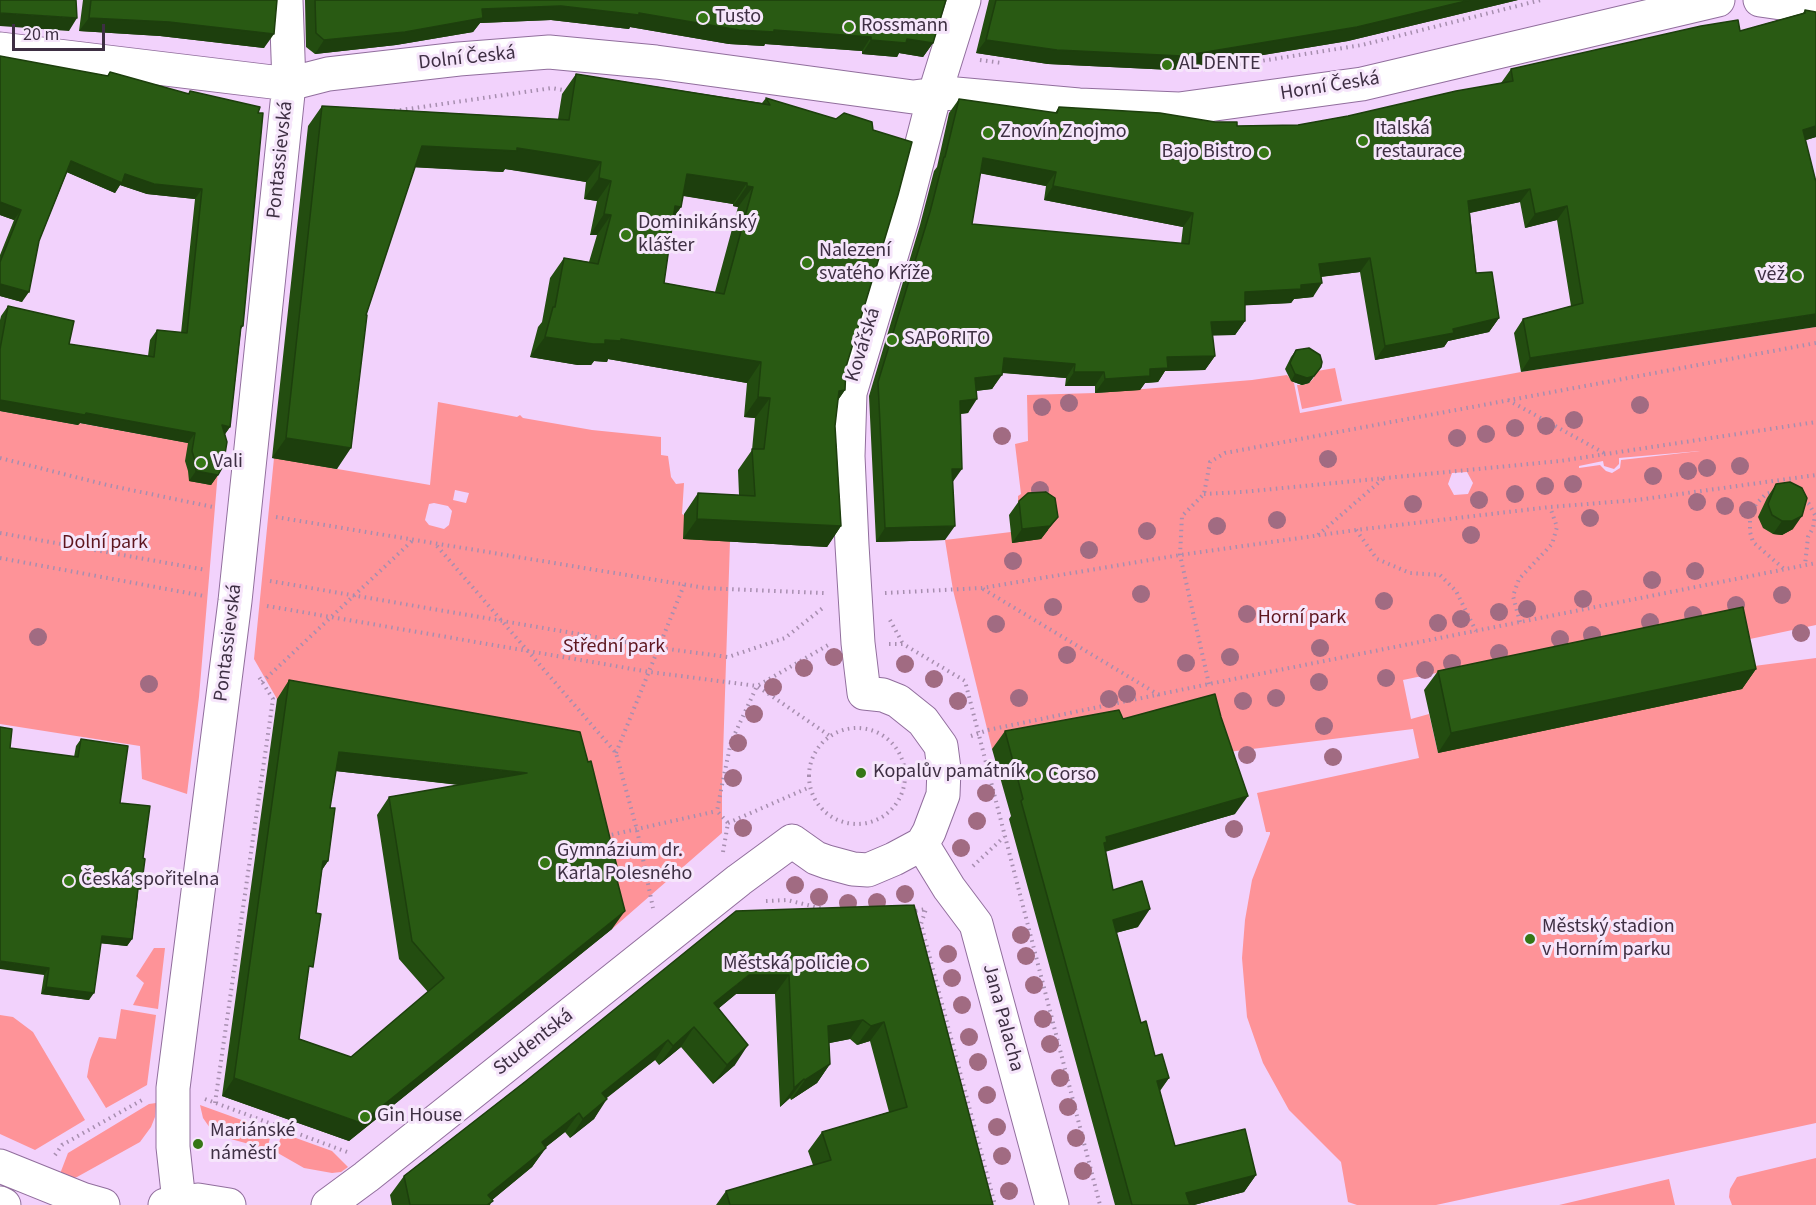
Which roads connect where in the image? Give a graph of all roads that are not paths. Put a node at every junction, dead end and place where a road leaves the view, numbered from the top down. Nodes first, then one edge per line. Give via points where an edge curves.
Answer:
1 (286, 0) edge
2 (964, 0) edge
3 (1718, 0) edge
4 (1760, 0) edge
5 (1816, 8) edge
6 (0, 49) edge
7 (939, 79) junction
8 (289, 84) junction
9 (922, 844) junction
10 (0, 1166) edge
11 (0, 1203) edge
12 (172, 1203) edge
13 (4, 1205) edge
14 (103, 1205) edge
15 (229, 1205) edge
16 (328, 1205) edge
17 (1052, 1205) edge

1 - 8 street, Pontassievská
2 - 7 street, Kovářská
3 - 7 street, Horní Česká via 1362,84 1179,109 1079,105
4 - 5 street
6 - 8 street, Dolní Česká
7 - 8 street, Dolní Česká via 913,97 656,62 549,52 328,74
7 - 9 street, Kovářská via 850,393 848,456 864,693 898,701 923,721 940,746 943,795
8 - 12 street, Pontassievská via 236,588 173,1094
9 - 16 street, Studentská via 880,865 860,870 816,858 792,841
9 - 17 street, Jana Palacha via 976,924
10 - 14 street
11 - 13 street
12 - 15 street via 198,1200

